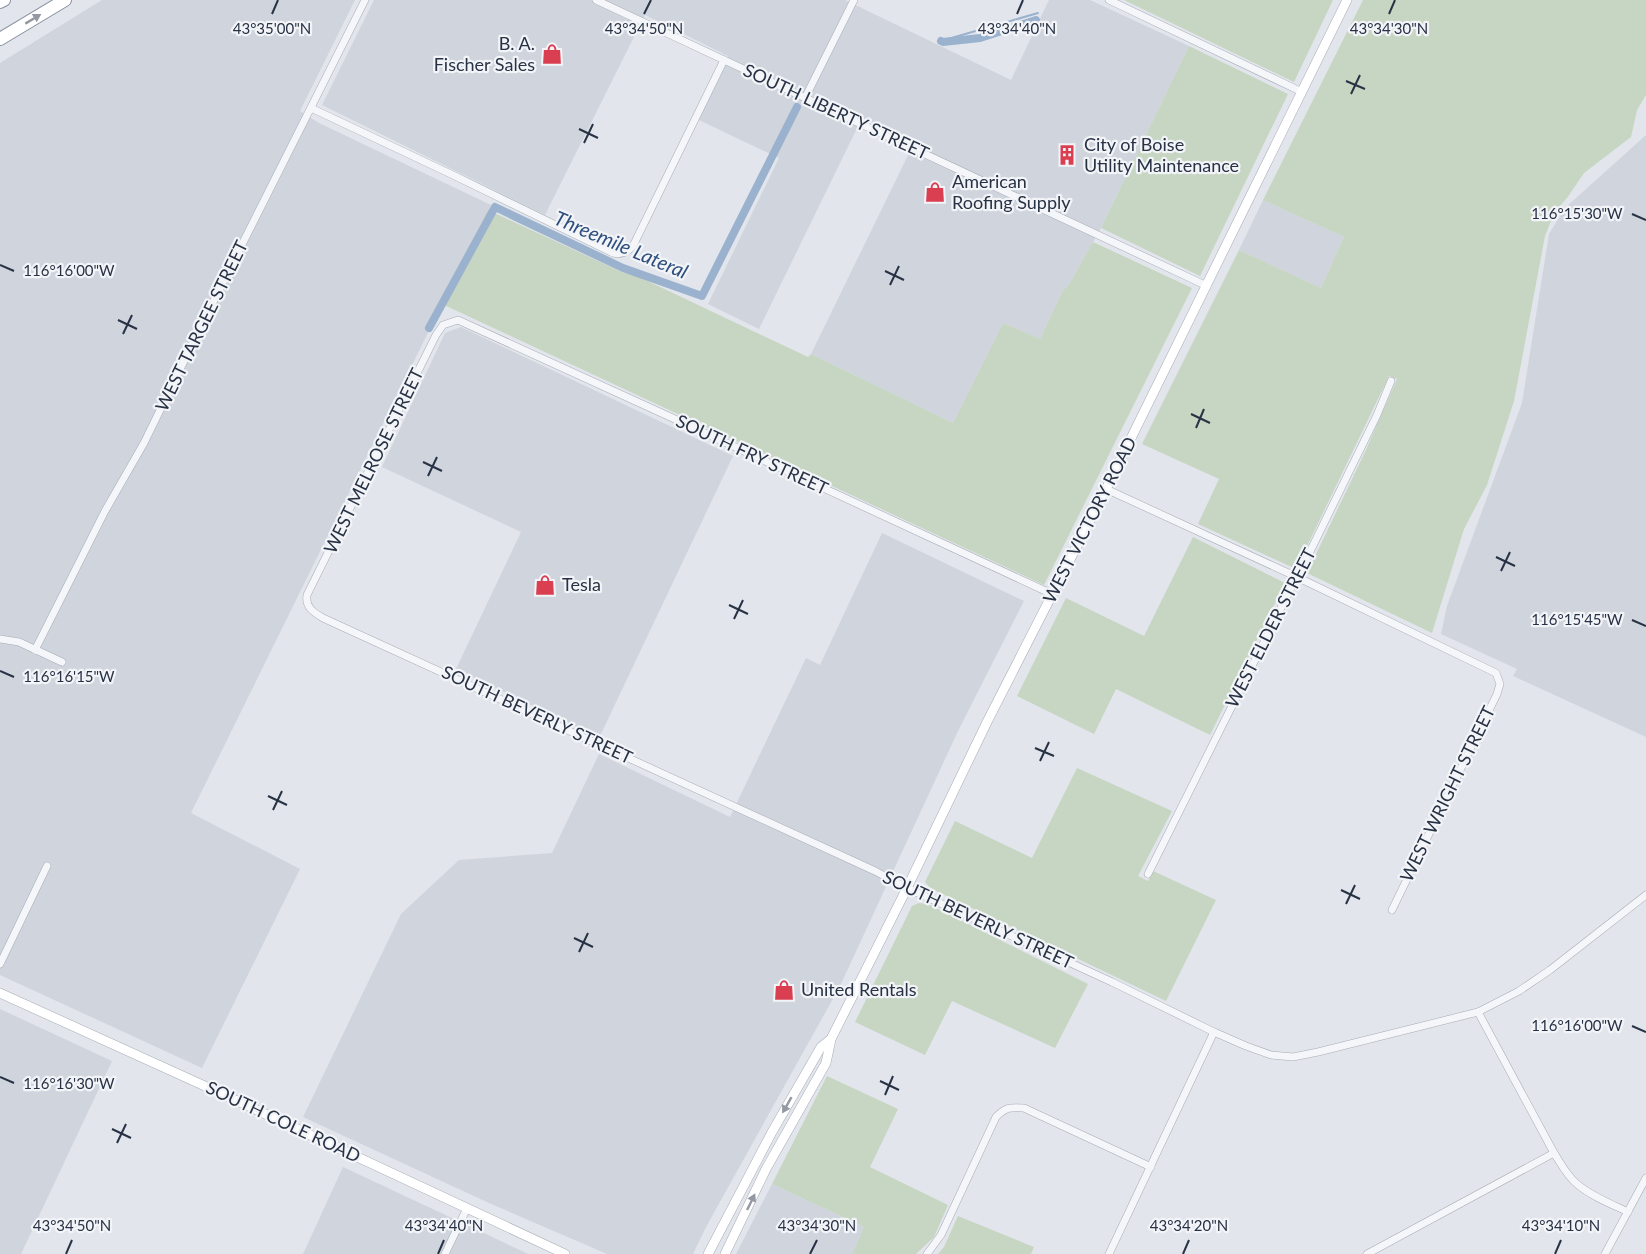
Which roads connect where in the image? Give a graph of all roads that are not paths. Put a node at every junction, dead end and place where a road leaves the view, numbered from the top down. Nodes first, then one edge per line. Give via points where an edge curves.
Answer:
1 (4, 0) edge
2 (65, 0) edge
3 (365, 0) edge
4 (596, 0) edge
5 (854, 0) edge
6 (1108, 0) edge
7 (1347, 0) edge
8 (0, 2) edge
9 (0, 39) edge
10 (724, 60) junction
11 (1302, 92) junction
12 (805, 98) junction
13 (311, 108) junction
14 (1207, 285) junction
15 (450, 322) joint
16 (1391, 381) dead end
17 (1106, 489) junction
18 (1297, 577) junction
19 (1052, 594) junction
20 (307, 606) joint
21 (0, 639) edge
22 (35, 650) junction
23 (62, 662) dead end
24 (48, 866) dead end
25 (1148, 874) dead end
26 (906, 888) junction
27 (1646, 895) edge
28 (1392, 910) dead end
29 (0, 964) edge
30 (0, 993) edge
31 (1479, 1012) junction
32 (1214, 1032) junction
33 (831, 1039) junction
34 (807, 1070) junction
35 (797, 1113) junction
36 (1554, 1153) junction
37 (1151, 1167) junction
38 (1646, 1178) edge
39 (466, 1208) junction
40 (1628, 1212) junction
41 (445, 1254) edge
42 (565, 1254) edge
43 (708, 1254) edge
44 (725, 1254) edge
45 (927, 1254) edge
46 (1109, 1254) edge
47 (1367, 1254) edge
48 (1605, 1254) edge

1 - 8 highway
9 -> 2 highway
3 - 13 street, WEST TARGEE STREET
4 - 10 street, SOUTH LIBERTY STREET
5 - 12 street
6 - 11 street
7 - 11 main road, WEST VICTORY ROAD
10 - 12 street, SOUTH LIBERTY STREET
10 - 13 street via 633,246 623,254 613,253
11 - 14 main road, WEST VICTORY ROAD
12 - 14 street, SOUTH LIBERTY STREET
13 - 22 street, WEST TARGEE STREET via 144,443
14 - 17 main road, WEST VICTORY ROAD
15 - 19 street, SOUTH FRY STREET via 458,320
15 - 20 street, WEST MELROSE STREET via 436,334 307,595
16 - 18 street, WEST ELDER STREET
17 - 18 street
17 - 19 main road, WEST VICTORY ROAD
18 - 25 street, WEST ELDER STREET
18 - 28 street, WEST WRIGHT STREET via 1492,670 1499,677 1497,694
19 - 26 main road, WEST VICTORY ROAD
20 - 26 street, SOUTH BEVERLY STREET via 323,618
21 - 22 street
22 - 23 street
24 - 29 street
26 - 32 street, SOUTH BEVERLY STREET
26 - 33 main road, WEST VICTORY ROAD
27 - 31 street, SOUTH BEVERLY STREET via 1542,976
30 - 39 main road, SOUTH COLE ROAD
31 - 32 street, SOUTH BEVERLY STREET via 1293,1057 1271,1055
31 - 36 street
32 - 37 street
33 - 34 main road, WEST VICTORY ROAD via 821,1047
33 - 35 main road, WEST VICTORY ROAD via 826,1063
34 - 35 main road, WEST VICTORY ROAD via 811,1076
34 -> 43 main road, WEST VICTORY ROAD
44 -> 35 main road, WEST VICTORY ROAD
36 - 40 street via 1576,1184
36 - 47 street
37 - 45 street via 1024,1108 1011,1107 996,1118 941,1235
37 - 46 street
38 - 40 street
39 - 41 street
39 - 42 main road, SOUTH COLE ROAD
40 - 48 street

